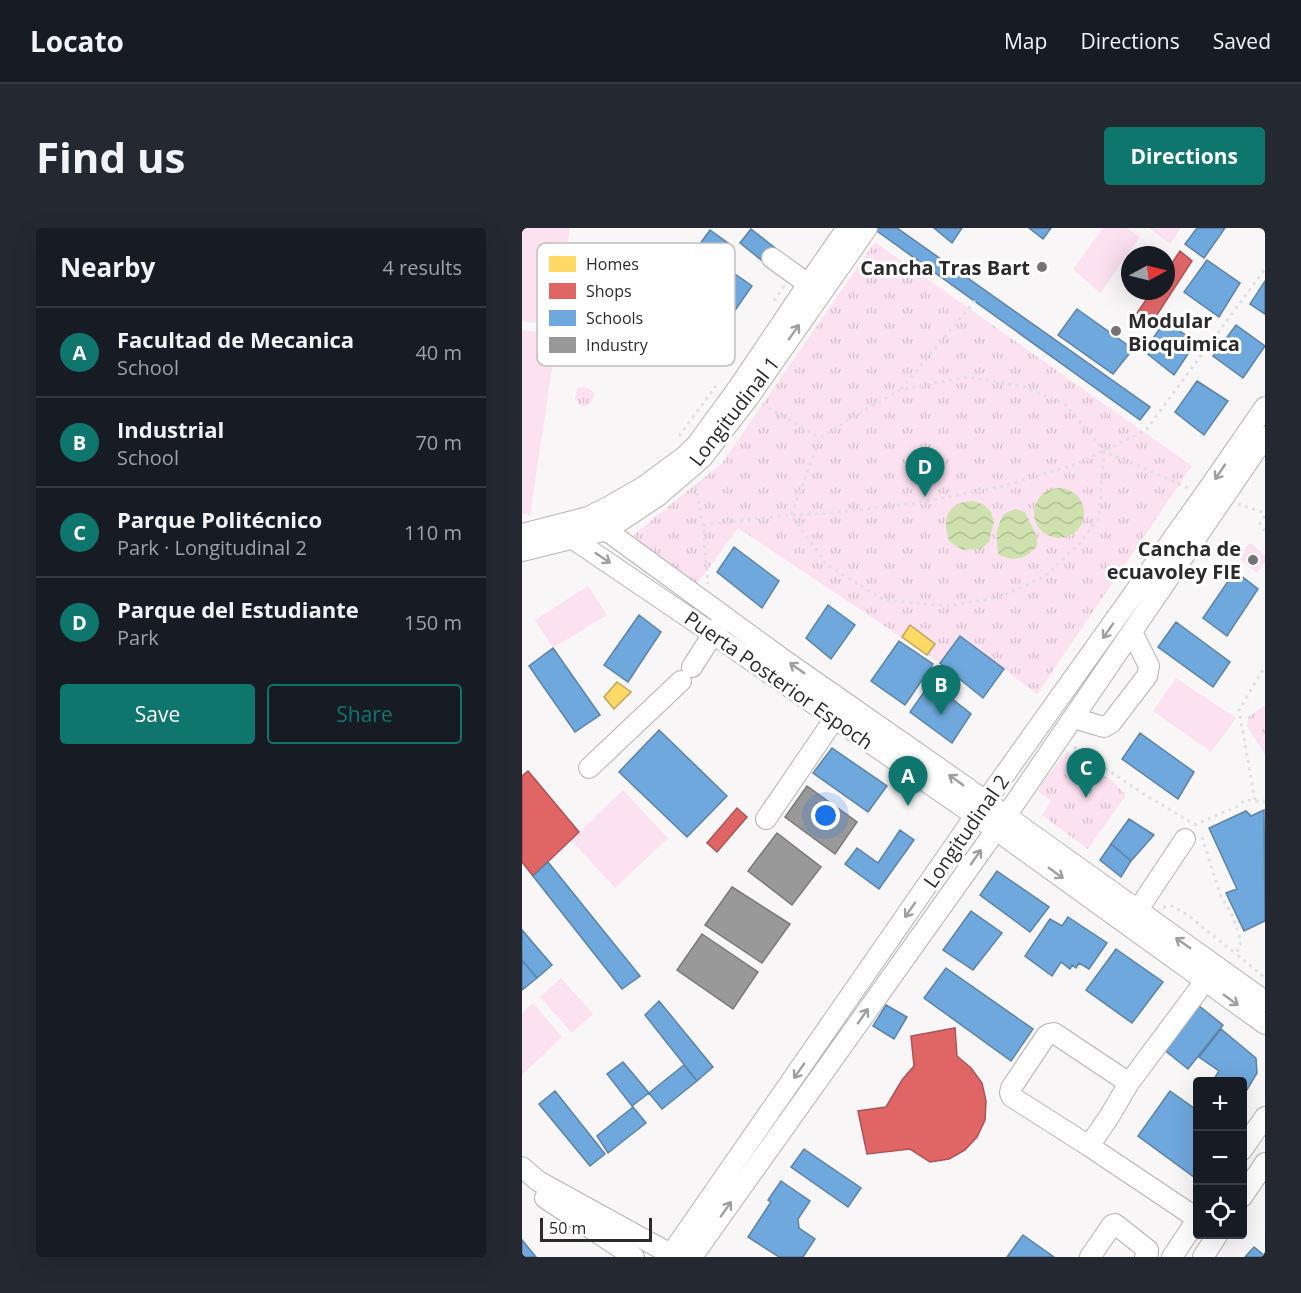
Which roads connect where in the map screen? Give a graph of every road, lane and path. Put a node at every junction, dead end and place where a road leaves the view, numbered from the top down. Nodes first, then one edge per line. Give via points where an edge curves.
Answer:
1 (847, 228) edge
2 (867, 228) edge
3 (772, 258) dead end
4 (1265, 268) edge
5 (800, 278) junction
6 (774, 300) dead end
7 (975, 302) dead end
8 (719, 383) dead end
9 (900, 390) junction
10 (749, 397) junction
11 (1265, 406) edge
12 (1265, 437) edge
13 (820, 438) junction
14 (673, 444) dead end
15 (1246, 449) junction
16 (1104, 451) junction
17 (692, 467) junction
18 (1214, 497) junction
19 (1265, 514) edge
20 (791, 515) junction
21 (588, 517) junction
22 (703, 525) junction
23 (554, 526) junction
24 (606, 530) junction
25 (1265, 531) edge
26 (522, 534) edge
27 (573, 538) junction
28 (522, 551) edge
29 (709, 604) junction
30 (727, 618) junction
31 (1132, 632) junction
32 (713, 634) junction
33 (1265, 666) edge
34 (835, 718) junction
35 (1073, 718) junction
36 (1069, 744) dead end
37 (589, 768) dead end
38 (1255, 800) junction
39 (1265, 802) edge
40 (981, 809) junction
41 (766, 819) dead end
42 (1001, 823) junction
43 (1195, 832) junction
44 (1132, 917) junction
45 (871, 966) junction
46 (1265, 978) edge
47 (889, 980) junction
48 (1205, 981) junction
49 (1265, 1001) edge
50 (1265, 1024) edge
51 (1129, 1083) junction
52 (1265, 1116) edge
53 (1247, 1143) edge
54 (1089, 1146) junction
55 (1265, 1163) edge
56 (522, 1167) edge
57 (538, 1181) junction
58 (1247, 1190) edge
59 (1193, 1215) edge
60 (1193, 1224) edge
61 (1215, 1239) edge
62 (672, 1256) edge
63 (634, 1257) edge
64 (692, 1257) edge
65 (1090, 1257) edge
66 (1145, 1257) edge
67 (1172, 1257) edge
68 (1203, 1257) edge

1 - 5 street, Longitudinal 1
10 -> 2 street, Longitudinal 1
3 - 5 street
4 - 16 path via 1146,430
5 - 6 path
5 - 21 street, Longitudinal 1 via 738,388 698,443 643,487
7 - 9 path
8 - 14 path
9 - 13 path
9 - 16 path via 967,377 1022,386 1065,404
10 - 13 path
10 - 17 street, Longitudinal 1
11 - 15 street, Longitudinal 2
12 - 15 street, Longitudinal 2
13 - 20 path
15 - 18 street, Longitudinal 2
16 - 18 path
16 - 20 path via 1077,464 1000,487 915,503
16 - 20 path via 1099,518 1044,578 1000,597 948,606 884,600 826,565
17 - 22 path
17 - 24 street, Longitudinal 1 via 658,496
18 - 19 path
18 - 31 street, Longitudinal 2
18 -> 40 street, Longitudinal 2
19 - 25 path via 1260,524
20 - 22 path
21 - 23 street, Longitudinal 1
21 - 24 street, Puerta Posterior Espoch
22 - 29 path
23 - 26 street, Longitudinal 1
23 - 27 street, Puerta Posterior Espoch
24 - 27 street, Longitudinal 1
24 - 29 street, Puerta Posterior Espoch
27 - 28 street, Longitudinal 1
27 -> 32 street, Puerta Posterior Espoch
29 - 30 street, Puerta Posterior Espoch
30 - 32 street
40 -> 30 street, Puerta Posterior Espoch
31 - 35 street, Longitudinal 2
31 - 35 street via 1149,666 1146,676 1111,723 1104,727
32 - 34 street, Puerta Posterior Espoch
32 - 37 street via 686,674
33 - 38 path via 1239,710
34 - 40 street, Puerta Posterior Espoch
34 - 41 street
35 - 42 street, Longitudinal 2
36 - 43 path
38 - 39 path
38 - 43 path via 1245,800
40 - 42 street, Puerta Posterior Espoch
40 -> 45 street, Longitudinal 2
42 - 44 street, Puerta Posterior Espoch
47 -> 42 street, Longitudinal 2
43 - 44 street
43 - 46 path via 1233,917 1241,941 1236,954
44 - 48 street, Puerta Posterior Espoch
49 -> 44 street, Puerta Posterior Espoch
45 - 47 street
45 -> 62 street, Longitudinal 2
64 -> 47 street, Longitudinal 2
48 -> 50 street, Puerta Posterior Espoch
48 - 51 street
51 - 54 street
51 - 54 street via 1054,1033 1046,1036 1011,1088 1012,1097
52 - 53 street
54 - 59 street
55 - 58 street
56 - 57 street
57 - 62 street
57 - 63 street via 546,1199
60 - 67 street
61 - 68 street
65 - 66 street via 1115,1224 1148,1250

